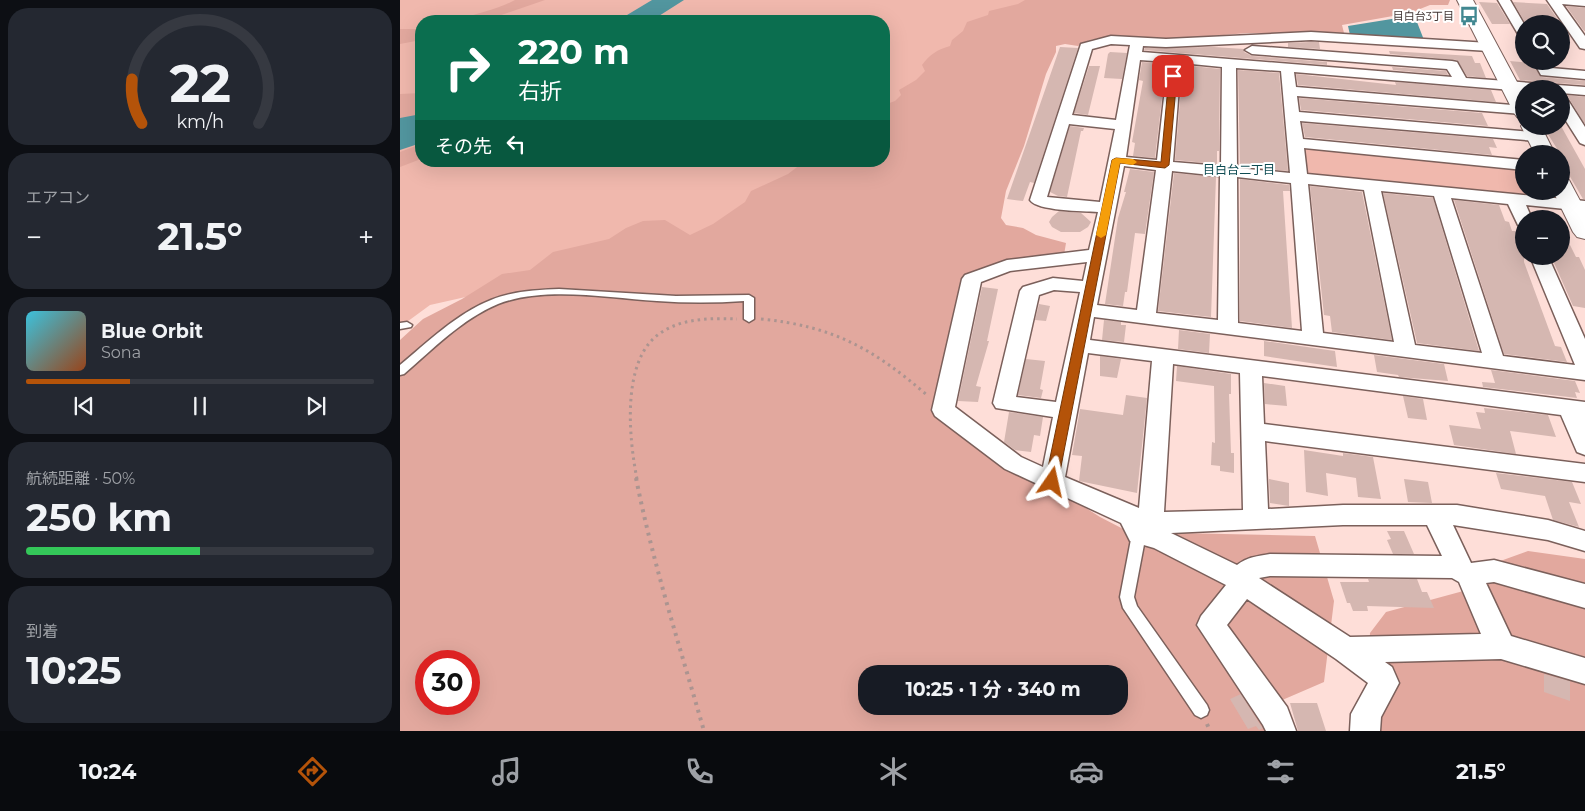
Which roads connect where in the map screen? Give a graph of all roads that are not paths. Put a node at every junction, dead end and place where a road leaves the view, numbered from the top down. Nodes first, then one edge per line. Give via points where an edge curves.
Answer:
1 (1465, 0) edge
2 (1504, 0) edge
3 (1553, 0) edge
4 (1560, 0) edge
5 (1585, 2) edge
6 (1515, 19) edge
7 (1335, 36) junction
8 (1585, 46) edge
9 (1490, 47) junction
10 (1136, 48) junction
11 (1341, 56) junction
12 (1175, 58) junction
13 (1229, 63) junction
14 (1252, 64) junction
15 (1287, 67) junction
16 (1545, 70) edge
17 (1585, 75) edge
18 (1461, 81) junction
19 (1509, 85) junction
20 (1515, 86) edge
21 (1570, 90) edge
22 (1585, 91) edge
23 (1290, 92) junction
24 (1515, 96) edge
25 (1570, 115) edge
26 (1293, 116) junction
27 (1063, 119) junction
28 (1123, 125) junction
29 (1515, 125) edge
30 (1515, 127) edge
31 (1585, 140) edge
32 (1295, 143) junction
33 (1116, 160) junction
34 (1515, 164) edge
35 (1165, 165) junction
36 (1229, 171) junction
37 (1299, 178) junction
38 (1371, 185) junction
39 (1441, 192) junction
40 (1514, 200) junction
41 (1578, 205) edge
42 (1106, 208) junction
43 (1519, 210) edge
44 (1585, 232) edge
45 (1097, 255) junction
46 (1543, 265) edge
47 (1090, 287) junction
48 (1086, 310) junction
49 (1146, 317) junction
50 (749, 319) road end
51 (1228, 328) junction
52 (1312, 339) junction
53 (1079, 345) junction
54 (1406, 351) junction
55 (1163, 356) junction
56 (1495, 362) junction
57 (1585, 363) edge
58 (1252, 367) junction
59 (400, 371) edge
60 (1585, 373) edge
61 (1578, 409) edge
62 (1065, 411) junction
63 (1255, 431) junction
64 (1585, 446) edge
65 (1585, 473) edge
66 (1052, 482) junction
67 (1435, 514) junction
68 (1256, 520) junction
69 (1140, 524) junction
70 (1585, 541) edge
71 (1464, 570) junction
72 (1241, 581) junction
73 (1585, 596) edge
74 (1501, 646) junction
75 (1346, 650) junction
76 (1585, 672) edge
77 (1201, 710) dead end
78 (1281, 731) edge
79 (1365, 731) edge

1 - 9 street
2 - 6 street
3 - 8 street
4 - 5 street
7 - 9 street
7 - 10 street via 1235,38
7 - 11 street
9 - 19 street
10 - 12 street
10 - 27 street via 1111,40 1086,47
10 - 28 street
11 - 14 street via 1252,50
11 - 18 street via 1452,65
12 - 13 street
12 - 35 street
13 - 14 street
13 - 36 street
14 - 15 street
15 - 18 street
15 - 23 street
16 - 17 street
18 - 19 street
19 - 20 street
19 - 24 street
21 - 22 street
23 - 26 street
23 - 29 street
25 - 31 street
26 - 30 street
26 - 32 street
27 - 28 street
27 - 42 street via 1038,200
28 - 33 street
32 - 34 street
32 - 37 street
33 - 35 street
33 - 42 street
35 - 36 street
35 - 49 street
36 - 37 street
36 - 51 street
37 - 38 street
37 - 52 street
38 - 39 street
38 - 54 street
39 - 40 street
39 - 56 street
40 - 41 street
40 - 43 street
41 - 44 street
42 - 45 street
45 - 47 street
45 - 66 street via 1007,266 972,279 943,410 1013,463
46 - 57 street
47 - 48 street
47 - 62 street via 1054,284 1030,291 1004,403
48 - 49 street
48 - 53 street
49 - 51 street
50 - 59 lane via 749,298 678,299 576,293 519,295 497,301 465,318
51 - 52 street
52 - 54 street
53 - 55 street
53 - 62 street
54 - 56 street
55 - 58 street
55 - 69 street
56 - 60 street
58 - 61 street
58 - 63 street
61 - 64 street
62 - 66 street
63 - 65 street
63 - 68 street
66 - 69 street
67 - 68 street
67 - 70 street via 1548,530
67 - 71 street
68 - 69 street
69 - 72 street via 1160,539
69 - 77 lane via 1127,597 1130,608
71 - 72 street via 1270,565 1252,568
71 - 73 street via 1494,571
71 - 74 street
72 - 75 street
72 - 78 street via 1211,625 1276,717
74 - 75 street
74 - 76 street
75 - 79 street via 1384,683 1366,714

